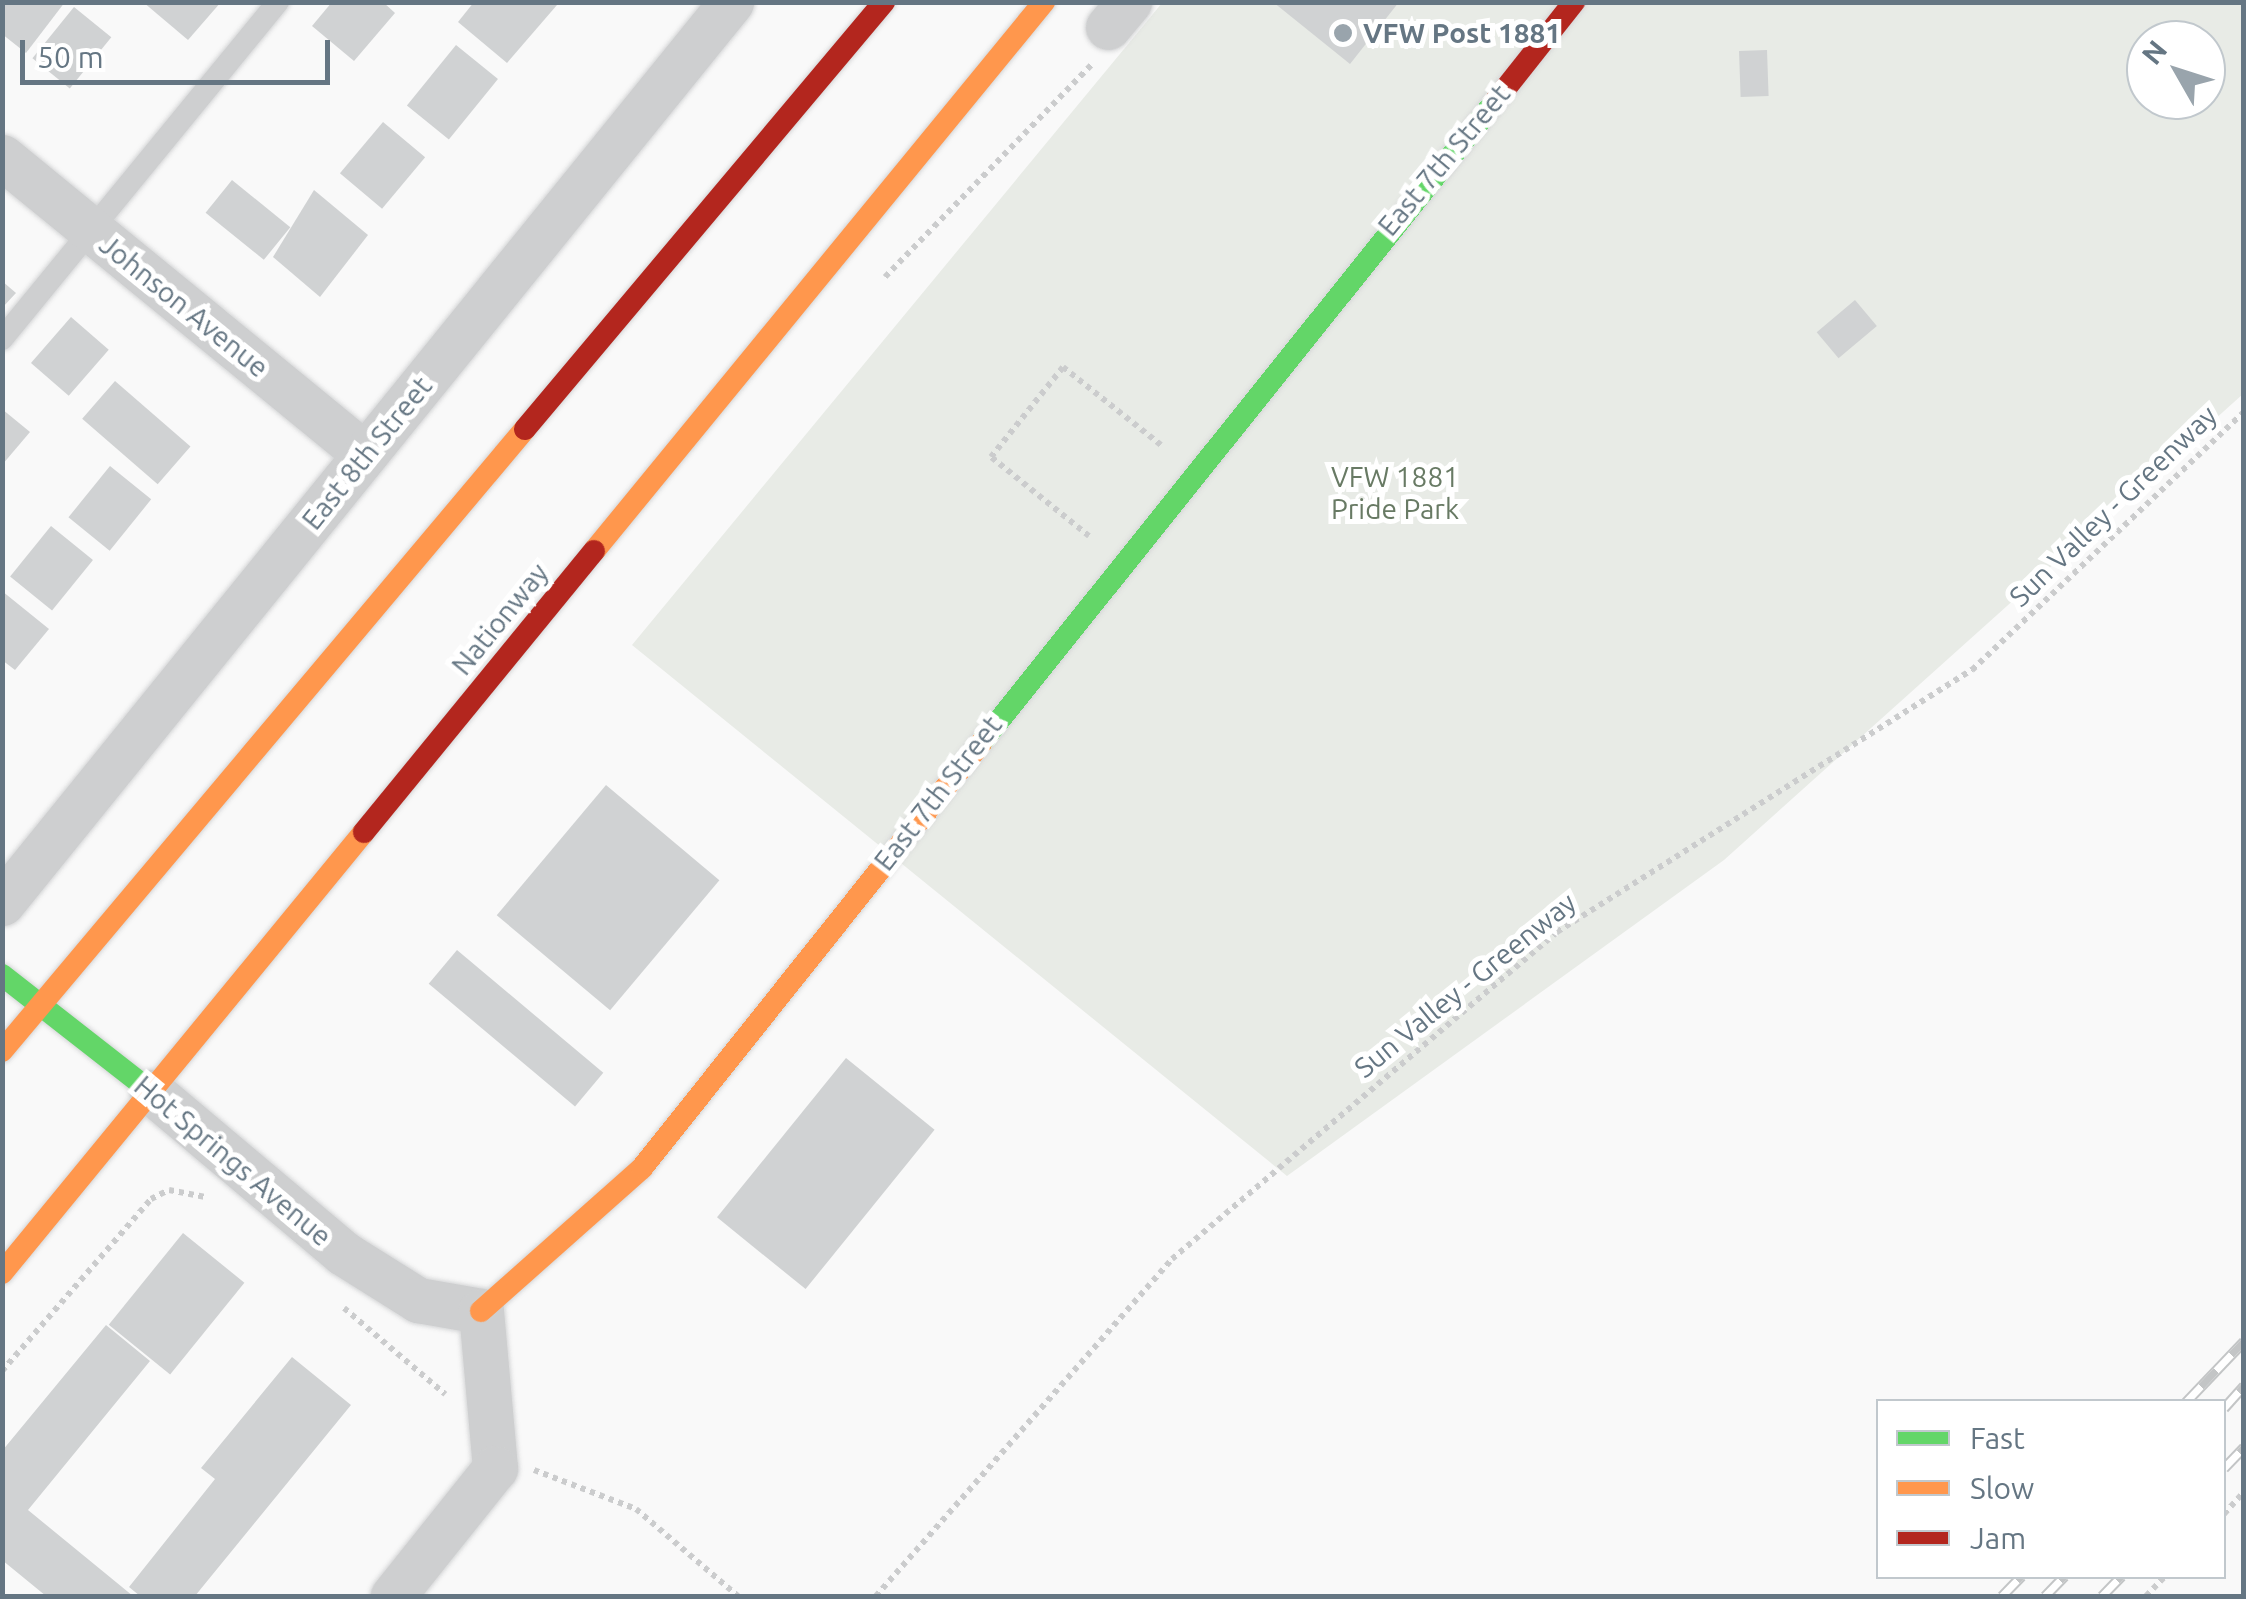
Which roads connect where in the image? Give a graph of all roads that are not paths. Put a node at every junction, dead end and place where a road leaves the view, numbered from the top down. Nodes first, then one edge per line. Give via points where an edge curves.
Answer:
1 (278, 2) edge
2 (731, 2) edge
3 (884, 2) edge
4 (1044, 2) edge
5 (1574, 2) edge
6 (2, 158) edge
7 (92, 230) junction
8 (2, 339) edge
9 (366, 454) junction
10 (2, 903) edge
11 (2, 975) edge
12 (40, 1006) junction
13 (2, 1052) edge
14 (152, 1092) junction
15 (2, 1273) edge
16 (482, 1311) junction
17 (393, 1596) edge

1 - 7 lane
2 - 9 street, East 8th Street
3 - 12 main road
4 - 14 main road, Nationway
5 - 16 main road, East 7th Street via 642,1168
6 - 7 street, Johnson Avenue
7 - 8 lane
7 - 9 street, Johnson Avenue
9 - 10 street, East 8th Street
11 - 12 main road, Hot Springs Avenue
12 - 13 main road
12 - 14 main road, Hot Springs Avenue
14 - 15 main road, Nationway
14 - 16 street, Hot Springs Avenue via 343,1253 418,1300
16 - 17 street via 495,1468

